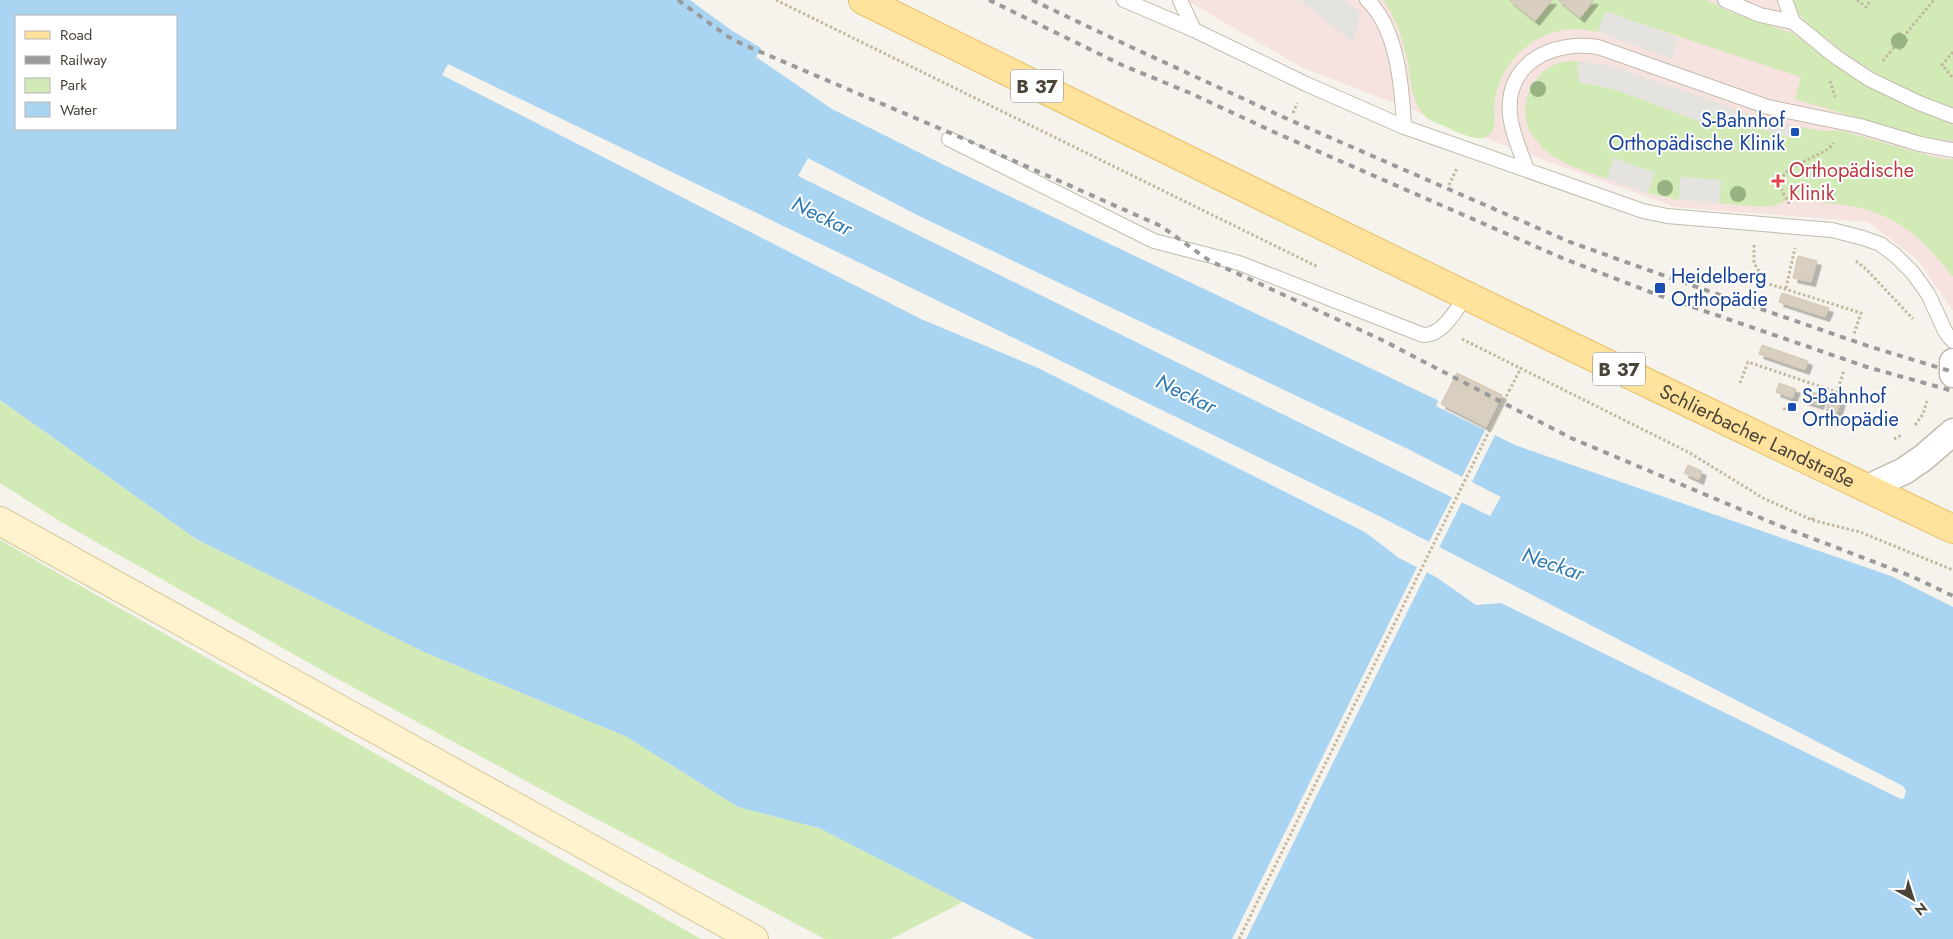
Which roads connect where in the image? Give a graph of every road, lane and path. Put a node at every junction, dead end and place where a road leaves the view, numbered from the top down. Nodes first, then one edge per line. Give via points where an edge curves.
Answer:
1 (776, 0) edge
2 (863, 0) edge
3 (1124, 0) edge
4 (1180, 0) edge
5 (1367, 0) edge
6 (1724, 0) edge
7 (1785, 0) edge
8 (1857, 0) edge
9 (1871, 0) edge
10 (1934, 0) edge
11 (1793, 22) junction
12 (1194, 30) junction
13 (1903, 37) junction
14 (1895, 46) junction
15 (1953, 52) edge
16 (1885, 58) dead end
17 (1953, 78) edge
18 (1953, 116) edge
19 (1404, 127) junction
20 (949, 139) dead end
21 (1835, 140) dead end
22 (1953, 150) edge
23 (1527, 170) junction
24 (1790, 202) dead end
25 (1756, 224) junction
26 (1795, 246) dead end
27 (1804, 248) dead end
28 (1852, 259) dead end
29 (1323, 270) dead end
30 (1474, 299) junction
31 (1915, 321) dead end
32 (1441, 328) junction
33 (1854, 334) dead end
34 (1953, 341) edge
35 (1953, 362) edge
36 (1521, 368) junction
37 (1844, 370) dead end
38 (1953, 374) edge
39 (1740, 383) dead end
40 (1837, 392) junction
41 (1835, 399) dead end
42 (1927, 402) dead end
43 (1786, 405) dead end
44 (1784, 410) dead end
45 (1831, 411) dead end
46 (1828, 423) dead end
47 (1953, 432) edge
48 (1894, 439) dead end
49 (1868, 488) junction
50 (1814, 515) dead end
51 (1812, 520) junction
52 (0, 521) edge
53 (1953, 530) edge
54 (1953, 570) edge
55 (754, 939) edge
56 (1238, 939) edge

1 - 29 path
2 - 30 main road, B 37
3 - 12 lane
4 - 12 lane
5 - 19 lane via 1382,20 1397,64
6 - 11 lane via 1760,15
7 - 11 lane
8 - 9 path via 1866,7
10 - 13 path
11 - 18 lane via 1869,79
12 - 19 lane
13 - 14 path via 1907,40 1900,49
13 - 14 path via 1898,33 1891,42
14 - 16 path
15 - 17 path via 1942,65
19 - 23 lane
20 - 32 lane via 1154,241 1239,263 1423,335 1431,335
21 - 24 path via 1828,150 1796,165 1782,179 1780,186
22 - 23 lane via 1768,107 1598,48 1573,46 1543,54 1526,67 1514,83 1510,117
23 - 25 lane via 1643,211
25 - 33 path via 1754,263 1766,283 1860,313
25 - 34 lane via 1832,230 1880,244 1913,272
26 - 27 path
28 - 31 path
30 - 32 lane
30 - 49 main road, Schlierbacher Landstraße / B 37
32 - 36 path
35 - 38 street
36 - 51 path via 1690,452 1763,498
36 - 56 path, bridge
37 - 40 path
39 - 40 path via 1748,362
40 - 41 path
42 - 48 path via 1923,414 1910,430
43 - 44 path
45 - 46 path
47 - 49 street via 1904,471
49 - 53 main road, Schlierbacher Landstraße / B 37
50 - 51 path
51 - 54 path via 1860,532
52 - 55 main road

